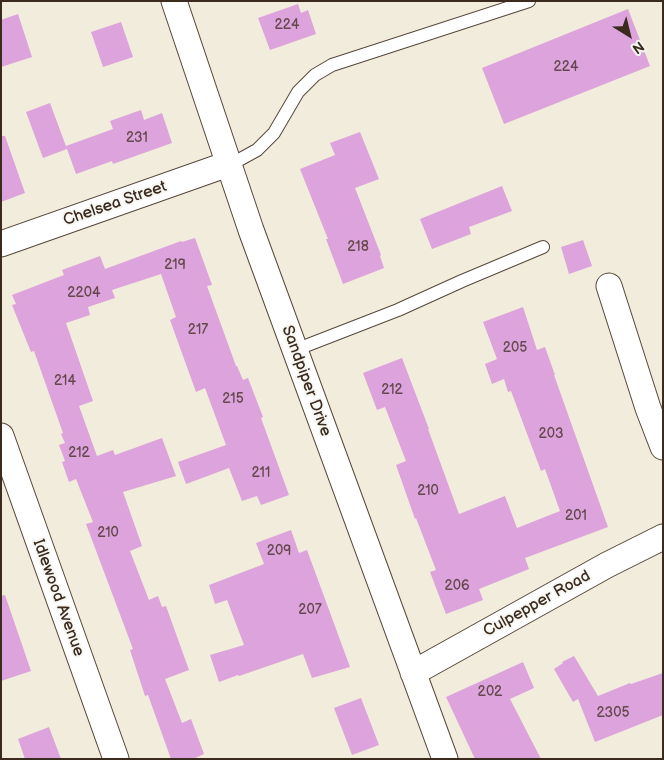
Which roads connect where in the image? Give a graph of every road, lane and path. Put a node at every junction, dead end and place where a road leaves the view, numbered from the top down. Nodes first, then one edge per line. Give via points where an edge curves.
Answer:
1 (174, 1) edge
2 (529, 1) edge
3 (228, 164) junction
4 (1, 244) edge
5 (543, 247) dead end
6 (609, 286) dead end
7 (295, 350) junction
8 (1, 436) edge
9 (663, 447) edge
10 (663, 537) edge
11 (413, 673) junction
12 (116, 759) edge
13 (445, 759) edge

1 - 3 street, Sandpiper Drive
2 - 3 lane via 332,65 315,75 298,92 274,133 257,150
3 - 4 street, Chelsea Street
3 - 7 street, Sandpiper Drive
5 - 7 lane via 398,310
6 - 9 street
7 - 11 street, Sandpiper Drive
8 - 12 street, Idlewood Avenue
10 - 11 street, Culpepper Road
11 - 13 street, Sandpiper Drive

